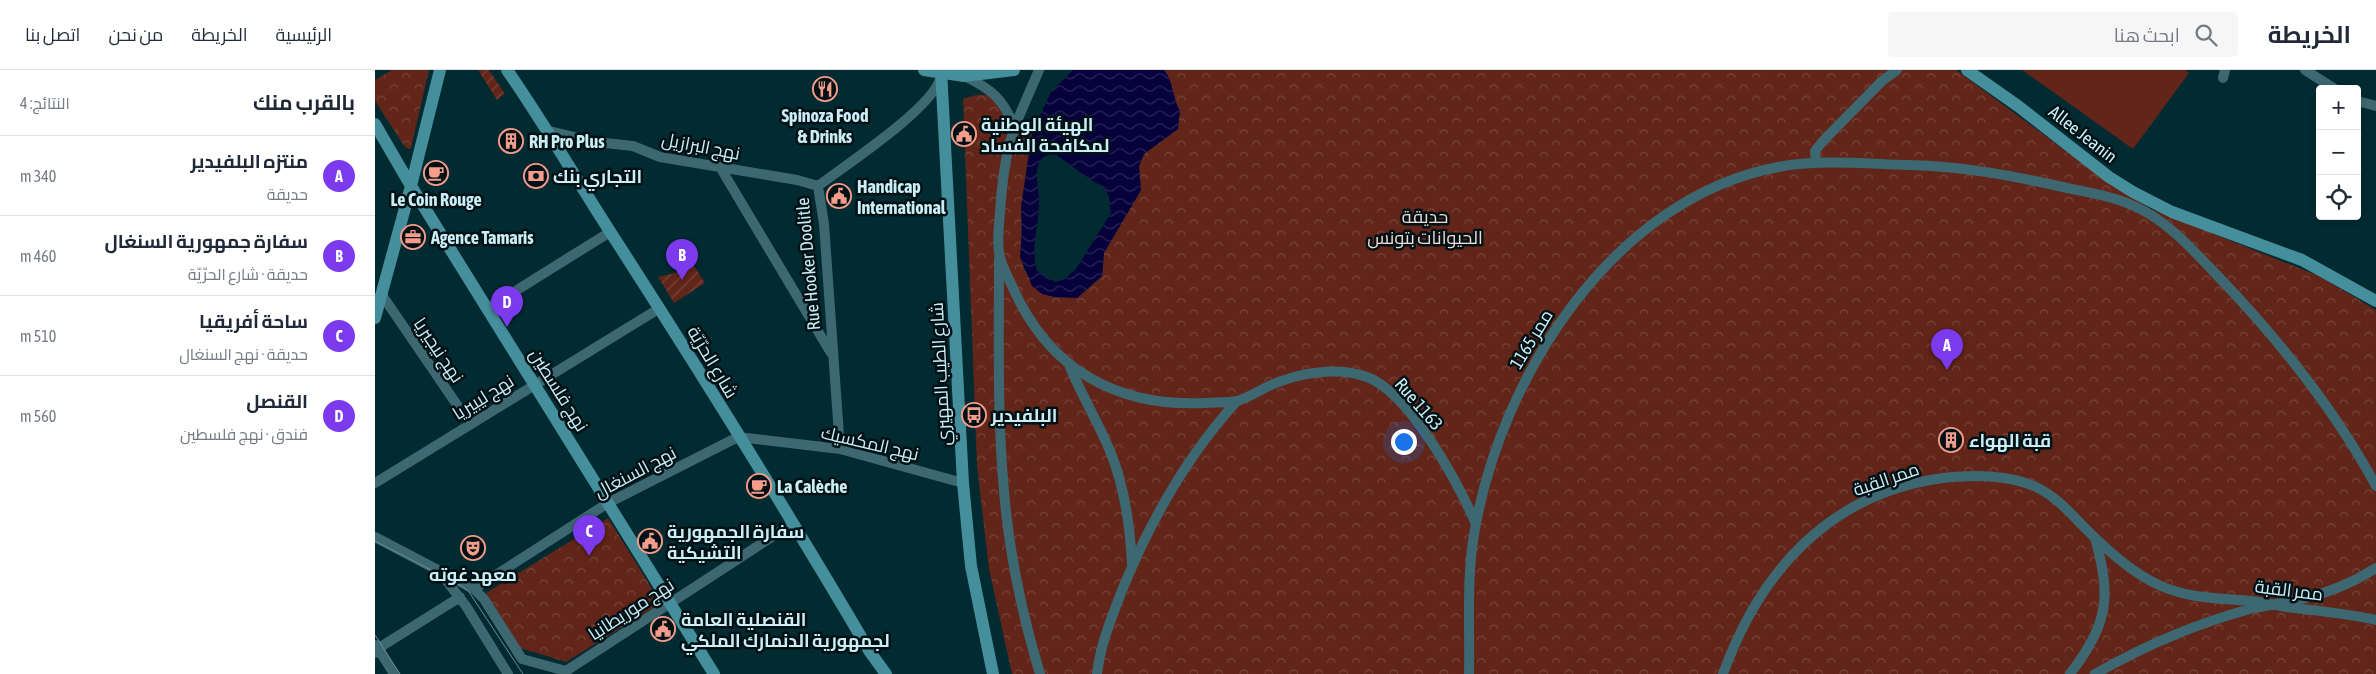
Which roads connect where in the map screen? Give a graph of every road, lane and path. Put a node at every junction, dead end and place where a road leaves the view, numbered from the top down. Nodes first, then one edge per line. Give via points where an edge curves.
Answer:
1 (440, 70) edge
2 (507, 70) edge
3 (924, 70) edge
4 (1014, 70) edge
5 (1039, 70) edge
6 (1897, 70) edge
7 (1967, 70) edge
8 (2305, 70) edge
9 (942, 72) edge
10 (964, 76) junction
11 (2329, 85) edge
12 (2361, 102) edge
13 (2376, 106) edge
14 (375, 124) edge
15 (1015, 128) junction
16 (549, 131) junction
17 (1816, 163) junction
18 (720, 167) junction
19 (411, 186) junction
20 (818, 186) junction
21 (2145, 205) junction
22 (610, 232) junction
23 (999, 254) junction
24 (382, 295) junction
25 (2376, 301) edge
26 (488, 308) junction
27 (660, 308) junction
28 (375, 318) edge
29 (832, 354) junction
30 (1071, 367) junction
31 (534, 385) junction
32 (1237, 401) junction
33 (470, 424) junction
34 (738, 437) junction
35 (840, 449) junction
36 (963, 483) junction
37 (375, 484) edge
38 (2376, 486) edge
39 (608, 503) junction
40 (793, 523) junction
41 (1475, 524) junction
42 (375, 536) edge
43 (2095, 538) junction
44 (1133, 565) junction
45 (433, 568) junction
46 (2376, 568) edge
47 (474, 589) junction
48 (460, 597) junction
49 (669, 603) junction
50 (2272, 604) junction
51 (2376, 620) edge
52 (376, 649) edge
53 (566, 672) edge
54 (394, 674) edge
55 (508, 674) edge
56 (714, 674) edge
57 (886, 674) edge
58 (993, 674) edge
59 (1040, 674) edge
60 (1097, 674) edge
61 (1469, 674) edge
62 (1723, 674) edge
63 (2070, 674) edge
64 (2095, 674) edge

1 - 19 main road
2 - 16 main road, شارع الحرّيّة
3 - 9 main road
4 - 10 main road
5 - 15 street
6 - 17 street via 1881,81 1823,141 1815,151
7 - 21 main road, Allee Jeanin
8 - 11 street
9 - 10 main road
9 - 20 street, Rue Hooker Doolitle via 940,82 929,99 914,113
9 - 36 main road, شارع الطيب المهيري
10 - 15 street via 998,96
12 - 13 street
14 - 19 main road, نهج فلسطين
15 - 23 street via 1006,159 1001,196
16 - 18 street, نهج البرازيل via 596,142 633,146 660,157
16 - 22 main road, شارع الحرّيّة
17 - 21 street, ممر 1165 via 1945,166
17 - 41 street, ممر 1165 via 1779,166 1743,176 1687,202 1644,231 1577,298 1558,323 1520,389 1495,451
18 - 20 street, نهج البرازيل
18 - 29 street
19 - 24 main road
19 - 26 main road, نهج فلسطين
20 - 29 street, Rue Hooker Doolitle via 824,224
21 - 25 main road, Allee Jeanin via 2302,260
21 - 38 street, ممر 1165 via 2179,236 2263,325 2327,410
22 - 26 street
22 - 27 main road, شارع الحرّيّة
23 - 30 street via 1032,324
23 - 59 street via 999,407 1004,492 1015,572
24 - 28 main road
24 - 33 street, نهج نيجيريا
26 - 31 main road, نهج فلسطين
27 - 31 street, نهج ليبيريا
27 - 34 main road, شارع الحرّيّة
29 - 35 street, Rue Hooker Doolitle
30 - 32 street via 1114,390 1159,402
30 - 44 street via 1083,399 1110,451 1124,494
31 - 33 street, نهج ليبيريا
31 - 39 main road, نهج فلسطين
32 - 41 street, Rue 1163 via 1298,376 1337,372 1368,377 1385,386 1397,398 1427,436
32 - 44 street via 1203,440 1183,470
33 - 37 street, نهج ليبيريا
34 - 35 street, نهج المكسيك
34 - 39 street, نهج السنغال
34 - 40 main road, شارع الحرّيّة
35 - 36 street, نهج المكسيك
36 - 58 main road, شارع الطيب المهيري via 971,566
39 - 47 street, نهج السنغال
39 - 49 main road, نهج فلسطين
40 - 49 street, نهج موريطانيا
40 - 57 main road, شارع الحرّيّة
41 - 61 street, ممر 1165
42 - 45 street
43 - 50 street, ممر القبة via 2142,576 2159,585 2203,598
43 - 62 street, ممر القبة via 2047,494 2009,479 1980,475 1928,480 1880,494 1828,522 1789,558 1758,598
43 - 63 street via 2105,572 2103,612 2095,635
44 - 60 street via 1109,624
45 - 47 street
45 - 48 street via 445,577
46 - 50 street via 2321,594
47 - 53 street via 484,599 522,659
48 - 52 street
48 - 55 street
49 - 53 street, نهج موريطانيا
49 - 56 main road, نهج فلسطين
50 - 51 street, ممر القبة
50 - 64 street via 2227,616 2162,640
52 - 54 street

